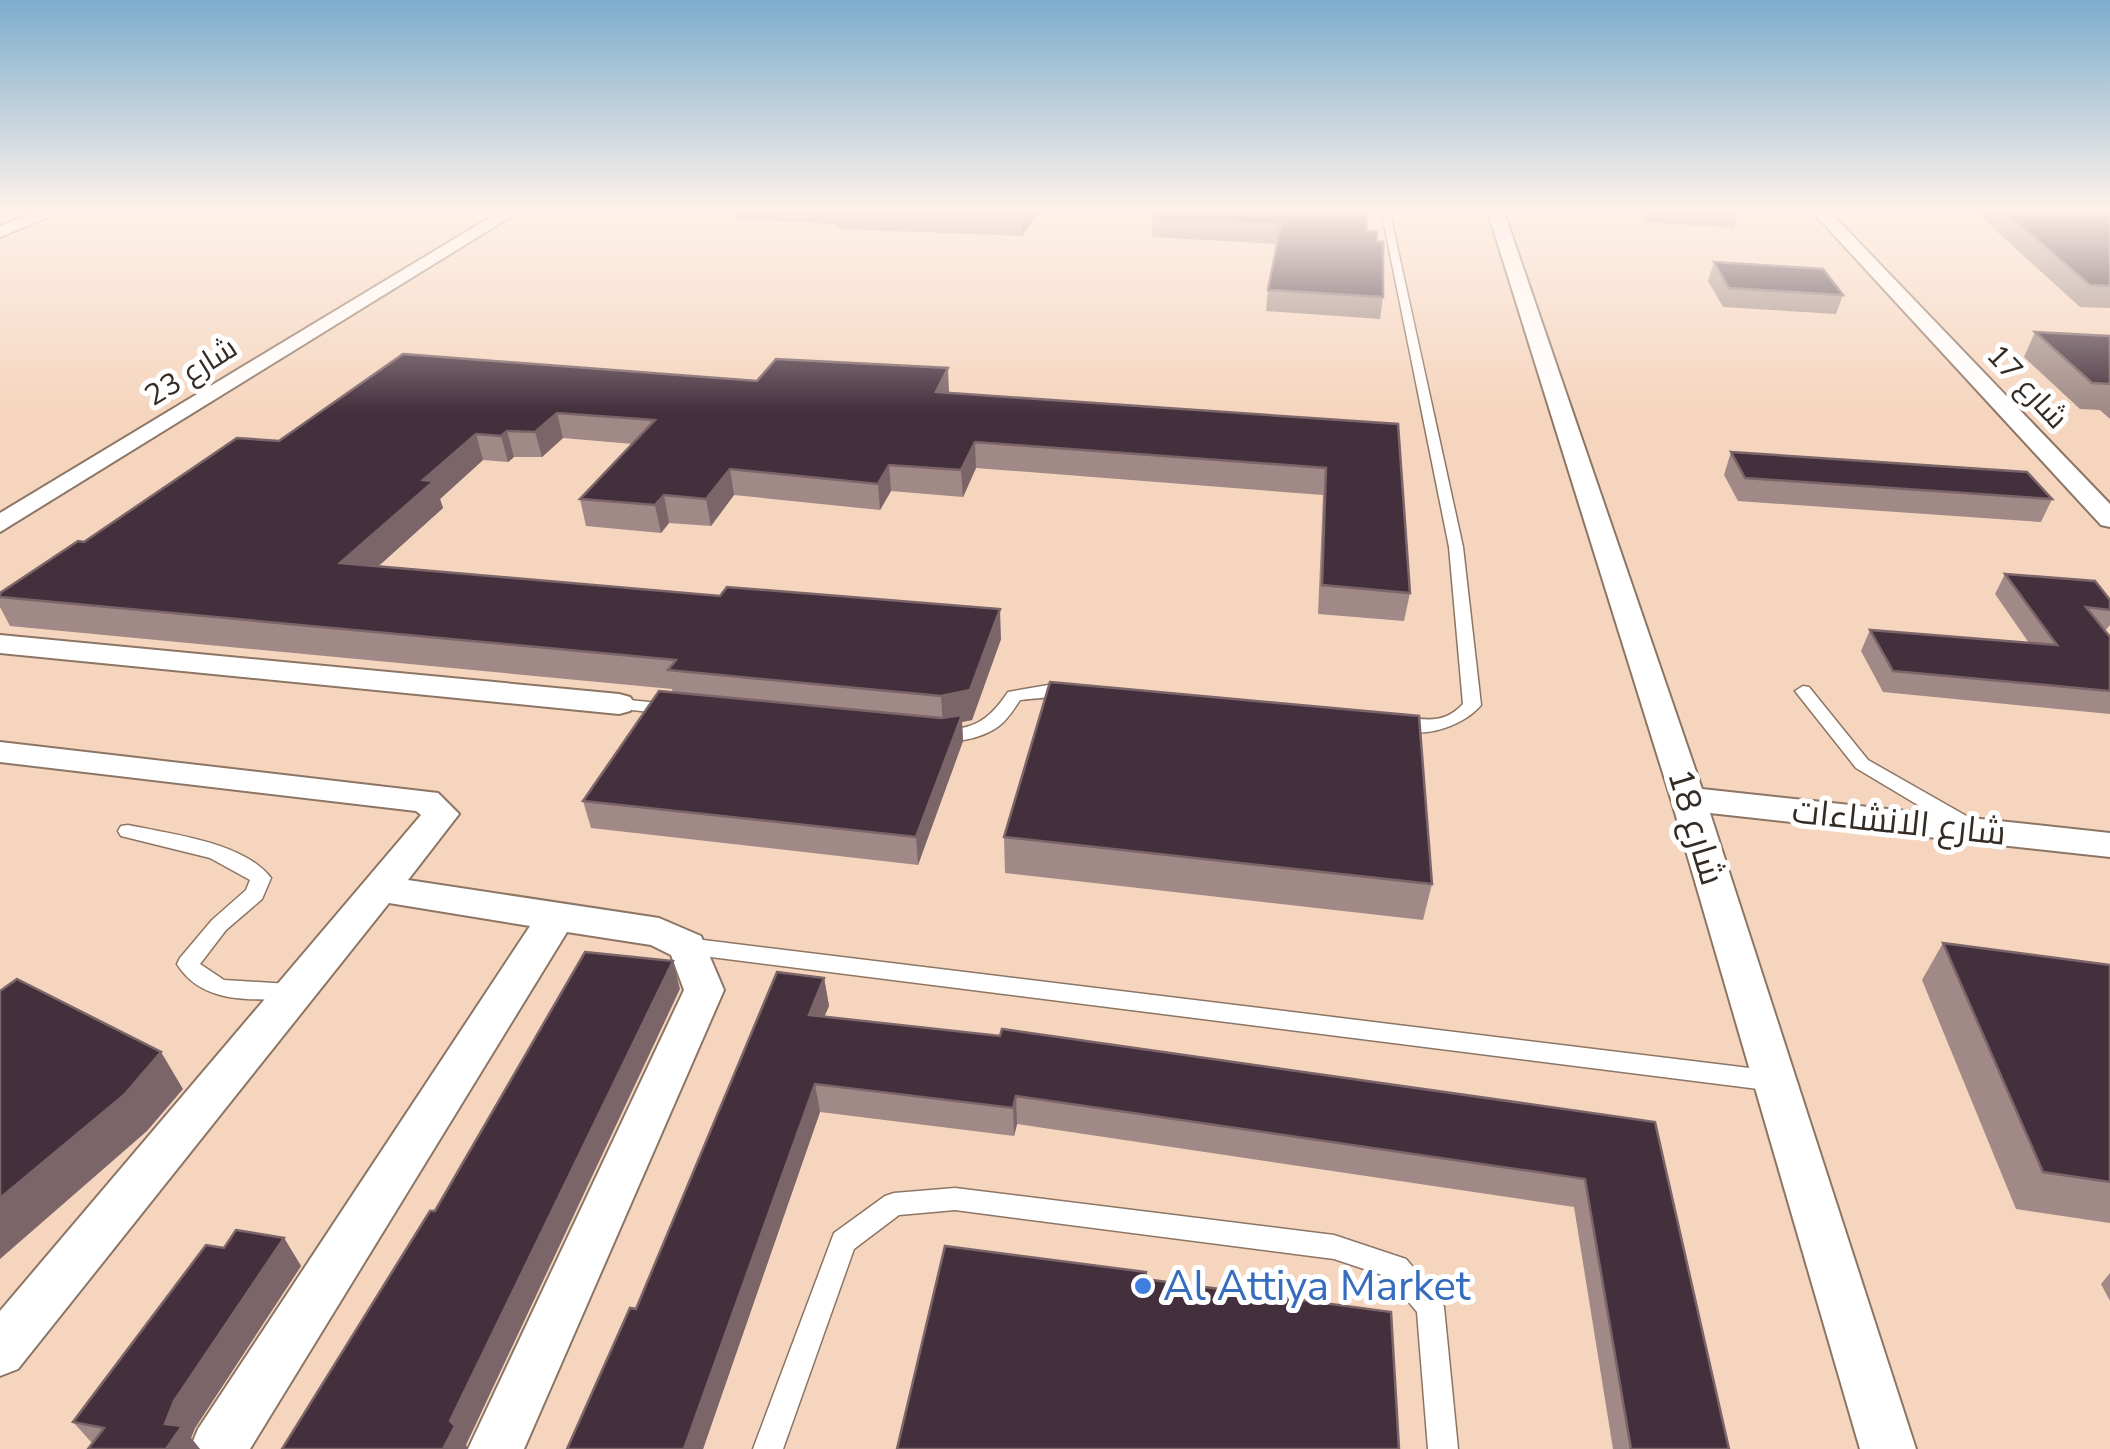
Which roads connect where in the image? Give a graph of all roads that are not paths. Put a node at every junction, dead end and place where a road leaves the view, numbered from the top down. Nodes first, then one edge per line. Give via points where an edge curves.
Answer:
1 (404, 277) edge
2 (1400, 277) edge
3 (1517, 277) edge
4 (1881, 277) edge
5 (2110, 520) edge
6 (0, 524) edge
7 (0, 644) edge
8 (1803, 691) dead end
9 (1092, 693) edge
10 (619, 704) joint
11 (695, 712) edge
12 (1380, 721) edge
13 (924, 734) edge
14 (0, 752) edge
15 (1688, 799) junction
16 (1974, 830) junction
17 (128, 831) dead end
18 (2110, 845) edge
19 (381, 888) junction
20 (558, 914) junction
21 (687, 946) junction
22 (297, 992) junction
23 (1774, 1081) junction
24 (0, 1351) edge
25 (218, 1449) edge
26 (496, 1449) edge
27 (768, 1449) edge
28 (1442, 1449) edge
29 (1888, 1449) edge

1 - 6 street, شارع 23
2 - 12 lane via 1456,547 1472,705 1461,719 1438,727
3 - 15 street, شارع 18
4 - 5 street, شارع 17
7 - 10 street
8 - 16 lane via 1862,764
9 - 13 lane via 1014,696 1000,720 971,733
10 - 11 lane
14 - 19 street via 426,801 441,814
15 - 16 street, شارع الانشاءات
15 - 23 street, شارع 18
16 - 18 street, شارع الانشاءات
17 - 22 lane via 232,859 261,878 255,894 188,964 198,979 216,988
19 - 20 street
19 - 22 street
20 - 21 street via 659,932
20 - 25 street
21 - 23 lane
21 - 26 street via 704,990
22 - 24 street
23 - 29 street, شارع 18
27 - 28 lane via 842,1241 894,1204 955,1199 1334,1247 1398,1268 1430,1307

